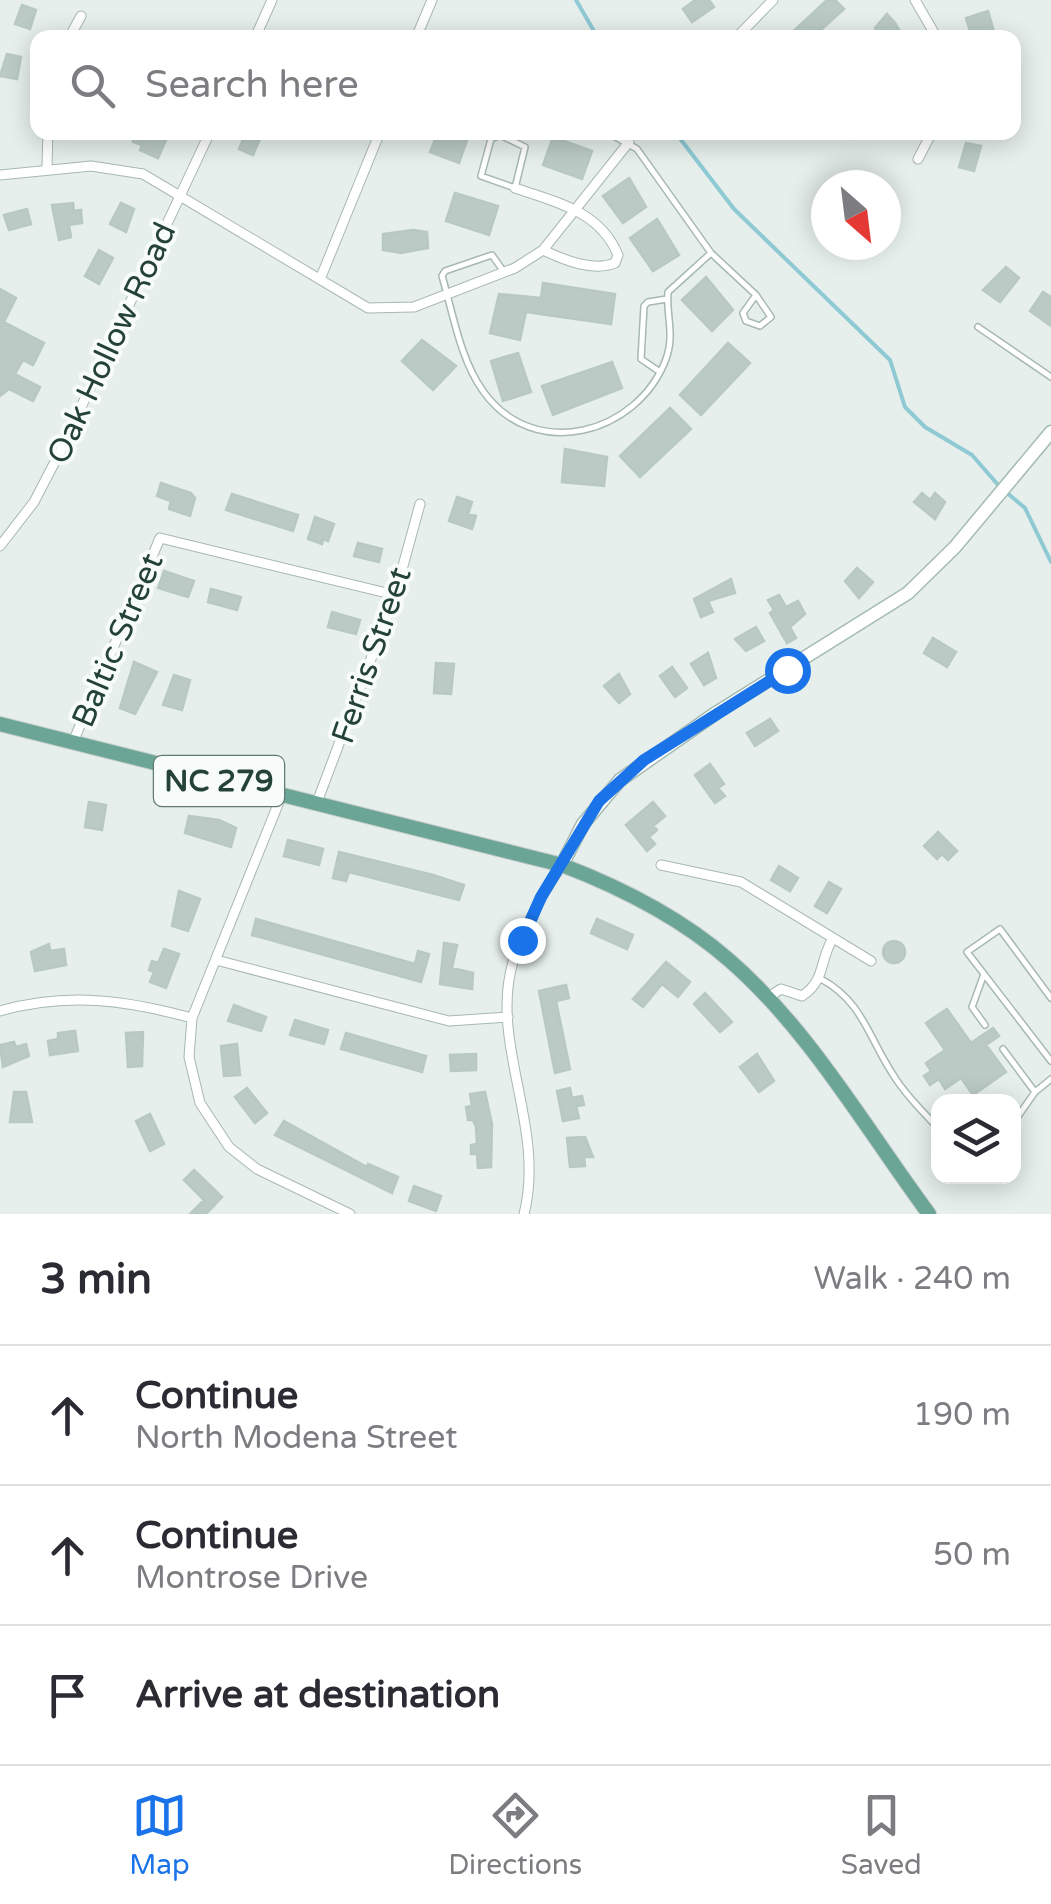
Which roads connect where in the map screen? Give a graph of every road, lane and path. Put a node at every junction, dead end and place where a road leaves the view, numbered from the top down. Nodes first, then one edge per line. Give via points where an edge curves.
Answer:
1 (272, 0) edge
2 (432, 0) edge
3 (773, 0) edge
4 (915, 0) edge
5 (81, 16) dead end
6 (73, 30) edge
7 (259, 30) edge
8 (419, 30) edge
9 (744, 30) edge
10 (932, 30) edge
11 (48, 140) edge
12 (206, 140) edge
13 (377, 140) edge
14 (493, 140) edge
15 (506, 140) edge
16 (625, 140) edge
17 (928, 140) edge
18 (629, 142) junction
19 (918, 159) dead end
20 (47, 167) junction
21 (0, 175) edge
22 (515, 188) junction
23 (180, 194) junction
24 (575, 210) junction
25 (544, 250) junction
26 (711, 253) junction
27 (504, 272) junction
28 (321, 277) junction
29 (447, 294) junction
30 (756, 295) junction
31 (667, 299) junction
32 (978, 327) dead end
33 (660, 372) junction
34 (1051, 377) edge
35 (1051, 432) edge
36 (420, 504) dead end
37 (0, 546) edge
38 (395, 596) junction
39 (0, 724) edge
40 (73, 742) junction
41 (280, 797) junction
42 (316, 806) junction
43 (562, 865) junction
44 (660, 866) dead end
45 (833, 938) junction
46 (216, 960) junction
47 (871, 961) dead end
48 (984, 974) junction
49 (822, 978) junction
50 (767, 998) junction
51 (1051, 998) edge
52 (0, 1011) edge
53 (508, 1017) junction
54 (192, 1018) junction
55 (985, 1025) dead end
56 (1002, 1048) dead end
57 (1051, 1061) edge
58 (1051, 1079) edge
59 (1035, 1092) junction
60 (1021, 1112) edge
61 (931, 1120) edge
62 (350, 1214) edge
63 (524, 1214) edge
64 (929, 1214) edge

1 - 7 street
2 - 8 street
3 - 9 street
4 - 10 street
5 - 6 street
11 - 20 street
12 - 23 street, Oak Hollow Road
13 - 28 street
14 - 22 lane via 481,176
15 - 22 lane via 526,147
16 - 18 lane
17 - 19 street
18 - 24 street
18 - 26 lane
20 - 21 street
20 - 23 street via 125,170
22 - 24 street
23 - 28 street
23 - 37 street, Oak Hollow Road via 60,452
24 - 25 street
24 - 25 street via 603,228 618,254 615,263 604,268
25 - 27 street
26 - 30 lane
26 - 31 lane via 678,279
27 - 29 street
27 - 29 lane via 492,255 463,264 442,276
28 - 29 street via 368,308 414,307
29 - 33 lane via 482,390 527,426 593,430 637,406
30 - 30 lane via 771,317 760,326 744,313
31 - 33 lane via 671,340
31 - 33 lane via 648,302 643,313 641,359
32 - 34 lane
35 - 43 street via 929,574 877,614 644,760 599,801
36 - 38 street, Ferris Street
38 - 40 street, Baltic Street via 160,538
38 - 42 street, Ferris Street
39 - 40 main road, NC 279
40 - 41 main road, NC 279
41 - 42 main road, NC 279
41 - 46 street
42 - 43 main road, NC 279
43 - 50 main road, NC 279 via 680,922
43 - 53 street via 512,962
44 - 45 street via 742,882
45 - 47 street
45 - 49 street
46 - 53 street via 449,1021
46 - 54 street
48 - 51 lane via 967,952 1000,929
48 - 55 lane via 972,1007
48 - 57 lane
49 - 50 street via 802,996 781,989
49 - 61 lane via 861,1011 893,1076
50 - 64 main road, NC 279
52 - 54 street via 88,998
53 - 63 street via 532,1166
54 - 62 street via 194,1082 218,1134 257,1169
56 - 59 lane
58 - 59 lane
59 - 60 lane

